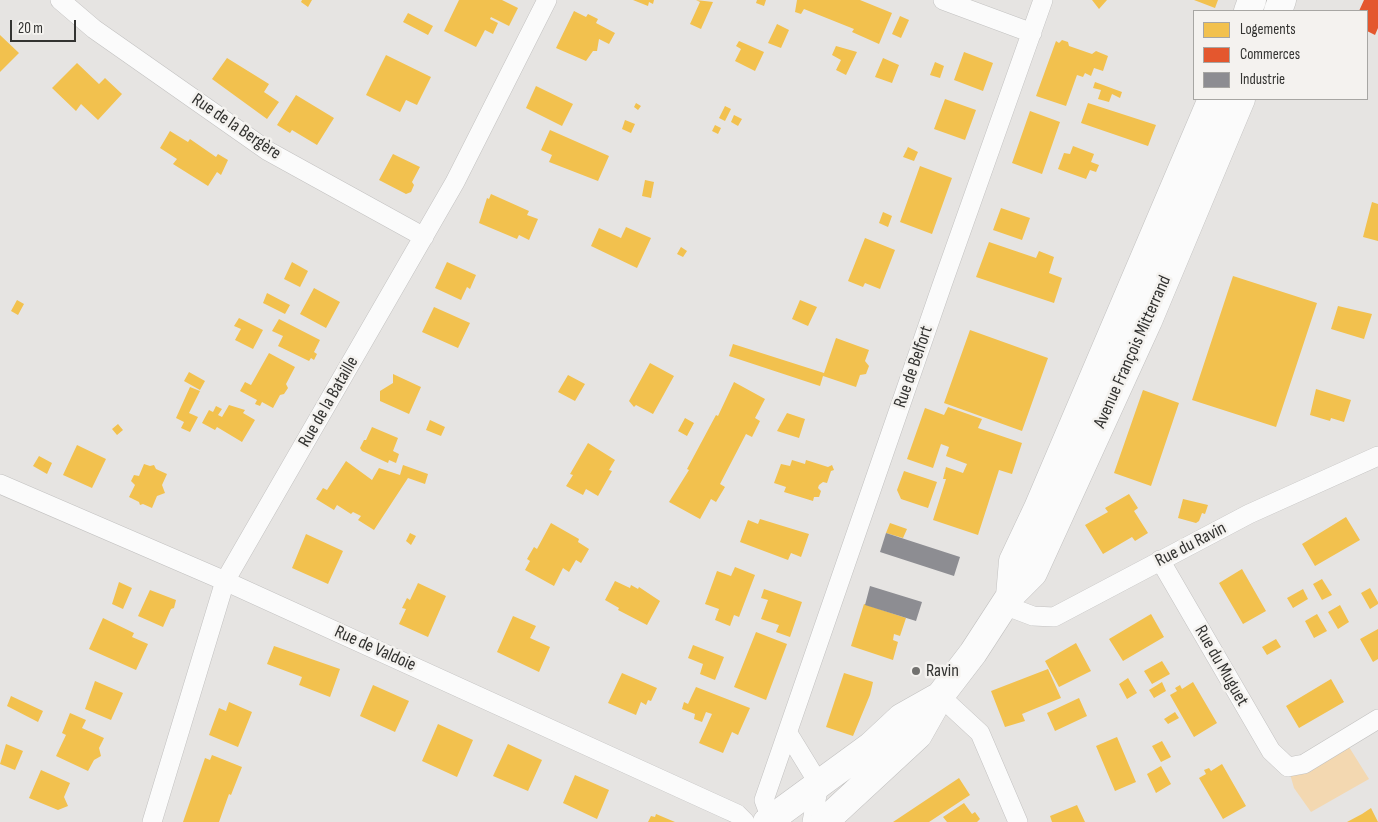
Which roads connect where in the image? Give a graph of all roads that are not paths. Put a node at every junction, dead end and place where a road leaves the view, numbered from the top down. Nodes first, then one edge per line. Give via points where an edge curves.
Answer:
1 (60, 0) edge
2 (548, 0) edge
3 (943, 0) edge
4 (1043, 0) edge
5 (1032, 33) junction
6 (1212, 100) edge
7 (1241, 100) edge
8 (424, 237) junction
9 (1378, 456) edge
10 (0, 484) edge
11 (1160, 560) junction
12 (225, 581) junction
13 (1007, 600) junction
14 (940, 696) junction
15 (1378, 719) edge
16 (789, 734) junction
17 (819, 784) junction
18 (761, 821) edge
19 (152, 822) edge
20 (812, 822) edge
21 (824, 822) edge
22 (1018, 822) edge

1 - 8 street, Rue de la Bergère via 94,29 268,151
2 - 8 street, Rue de la Bataille
3 - 5 street
4 - 5 street, Rue de Belfort
5 - 16 street, Rue de Belfort via 945,276
6 - 13 main road, Avenue François Mitterrand via 1013,561
7 - 13 main road, Avenue François Mitterrand via 1148,321 1047,542 1032,573
8 - 12 street, Rue de la Bataille
9 - 11 street, Rue du Ravin via 1249,514
10 - 12 street, Rue de Valdoie
11 - 13 street, Rue du Ravin via 1054,618 1033,616
11 - 15 street, Rue du Muguet via 1270,751 1288,767 1304,764
12 - 18 street, Rue de Valdoie via 737,814
12 - 19 street, Rue de la Bataille
13 - 14 main road, Avenue François Mitterrand via 974,653
14 - 17 main road, Avenue François Mitterrand via 901,718 871,746
14 - 21 main road, Avenue François Mitterrand via 918,735
14 - 22 street via 980,733
16 - 17 street
16 - 18 street, Rue de Belfort via 764,800
17 - 18 main road
17 - 20 street

